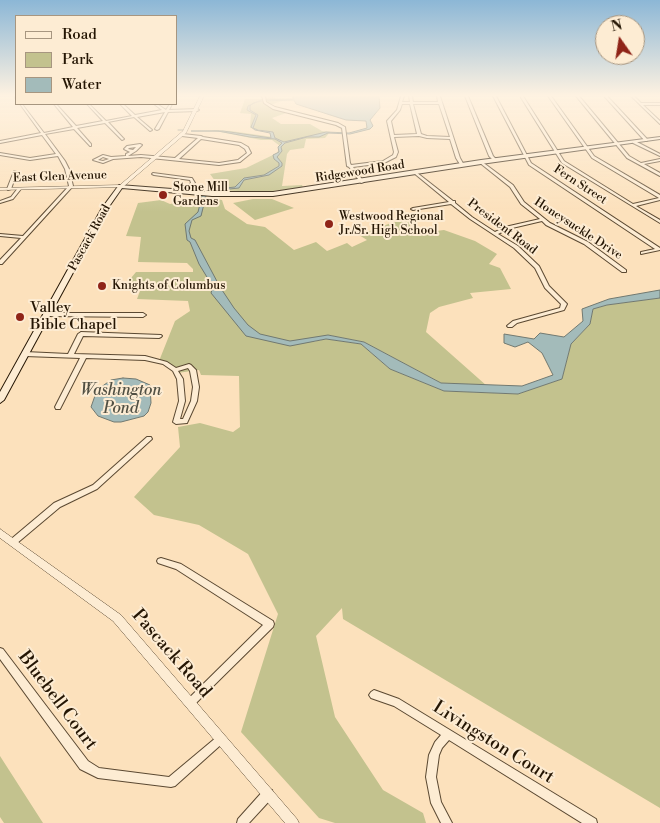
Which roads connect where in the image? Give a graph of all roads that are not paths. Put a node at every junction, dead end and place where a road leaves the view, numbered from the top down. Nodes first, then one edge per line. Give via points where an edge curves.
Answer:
1 (41, 134) edge
2 (43, 134) edge
3 (81, 134) edge
4 (118, 134) edge
5 (345, 134) edge
6 (451, 134) edge
7 (482, 134) edge
8 (514, 134) edge
9 (545, 134) edge
10 (576, 134) edge
11 (608, 134) edge
12 (641, 134) edge
13 (182, 135) joint
14 (419, 135) joint
15 (392, 136) joint
16 (200, 137) junction
17 (122, 138) dead end
18 (452, 138) junction
19 (660, 138) edge
20 (646, 140) junction
21 (0, 142) edge
22 (634, 142) junction
23 (616, 144) junction
24 (90, 145) dead end
25 (586, 148) junction
26 (132, 151) dead end
27 (556, 152) junction
28 (0, 154) edge
29 (58, 155) junction
30 (660, 155) edge
31 (126, 156) junction
32 (525, 156) junction
33 (156, 157) junction
34 (112, 158) dead end
35 (175, 160) junction
36 (495, 160) junction
37 (660, 160) edge
38 (481, 162) junction
39 (641, 164) junction
40 (462, 165) junction
41 (349, 166) junction
42 (15, 172) dead end
43 (416, 173) junction
44 (154, 174) dead end
45 (660, 175) edge
46 (362, 182) junction
47 (71, 186) junction
48 (121, 186) junction
49 (0, 188) edge
50 (9, 188) junction
51 (19, 189) junction
52 (185, 192) junction
53 (660, 198) edge
54 (0, 202) edge
55 (454, 202) junction
56 (633, 205) junction
57 (412, 209) dead end
58 (542, 220) junction
59 (660, 222) edge
60 (496, 233) junction
61 (0, 235) edge
62 (23, 237) junction
63 (660, 249) edge
64 (643, 253) dead end
65 (0, 264) edge
66 (624, 271) dead end
67 (47, 315) junction
68 (143, 315) dead end
69 (510, 326) dead end
70 (159, 336) dead end
71 (25, 354) junction
72 (70, 356) junction
73 (84, 356) junction
74 (175, 370) junction
75 (0, 400) edge
76 (58, 407) dead end
77 (149, 439) dead end
78 (0, 532) edge
79 (13, 542) junction
80 (160, 561) dead end
81 (0, 652) edge
82 (374, 695) dead end
83 (190, 703) junction
84 (448, 734) junction
85 (221, 738) junction
86 (268, 794) junction
87 (242, 823) edge
88 (293, 823) edge
89 (447, 823) edge
90 (592, 823) edge

1 - 21 street
2 - 29 street
3 - 24 street
4 - 17 street
5 - 41 street
6 - 18 street
7 - 36 street
8 - 32 street, Fern Street
9 - 27 street
10 - 25 street
11 - 23 street
12 - 20 street
13 - 16 street
13 - 33 street, Pascack Road
14 - 15 street
14 - 18 street
15 - 41 street via 396,152 394,158
16 - 35 street
16 - 35 street via 240,144 249,153 238,161 218,164
18 - 40 street
19 - 20 main road, Ridgewood Road
20 - 22 main road, Ridgewood Road
22 - 23 main road, Ridgewood Road
22 - 30 street
23 - 25 main road, Ridgewood Road
23 - 39 street via 628,157
25 - 27 main road, Ridgewood Road
25 - 53 street via 595,159
26 - 31 street
27 - 32 main road, Ridgewood Road
27 - 56 street via 563,162
28 - 29 street via 30,159
29 - 47 street via 67,169
31 - 33 street
31 - 34 street
32 - 36 main road, Ridgewood Road
32 - 63 street, Fern Street via 530,164
33 - 35 street
33 - 48 street, Pascack Road
36 - 38 main road, Ridgewood Road
37 - 39 street
38 - 40 main road, Ridgewood Road
38 - 58 street, Honeysuckle Drive via 512,186 522,203
39 - 45 street
40 - 43 main road, Ridgewood Road
41 - 46 street
42 - 50 street
43 - 46 main road, Ridgewood Road
43 - 55 street, President Road
44 - 52 street via 191,178 193,183
46 - 52 main road, Ridgewood Road via 272,194
47 - 48 street, East Glen Avenue
47 - 51 street, East Glen Avenue
47 - 62 street
48 - 52 main road, Ridgewood Road
48 - 67 main road, Pascack Road
49 - 50 street, East Glen Avenue
50 - 51 street, East Glen Avenue
51 - 54 street via 12,198
53 - 56 street
55 - 57 street
55 - 60 street, President Road
56 - 59 street
58 - 60 street
58 - 66 street, Honeysuckle Drive via 586,243
60 - 69 street, President Road via 537,267 547,287 564,306
61 - 62 street
62 - 65 street
63 - 64 street
67 - 68 street
67 - 71 main road, Pascack Road
70 - 72 street via 81,334
71 - 72 street
71 - 75 main road, Pascack Road
72 - 73 street
73 - 74 street via 152,359
73 - 76 street
74 - 74 street via 189,366 196,387 185,421 176,422 183,394
77 - 79 street via 95,487 57,505
78 - 79 street, Pascack Road
79 - 83 street, Pascack Road via 117,618
80 - 83 street via 178,566 270,624
81 - 85 street, Bluebell Court via 84,765 98,773 171,782
82 - 84 street, Livingston Court via 396,702
83 - 85 street, Pascack Road
84 - 89 street via 434,755 431,777 436,803
84 - 90 street, Livingston Court
85 - 86 street, Pascack Road
86 - 87 street
86 - 88 street, Pascack Road

